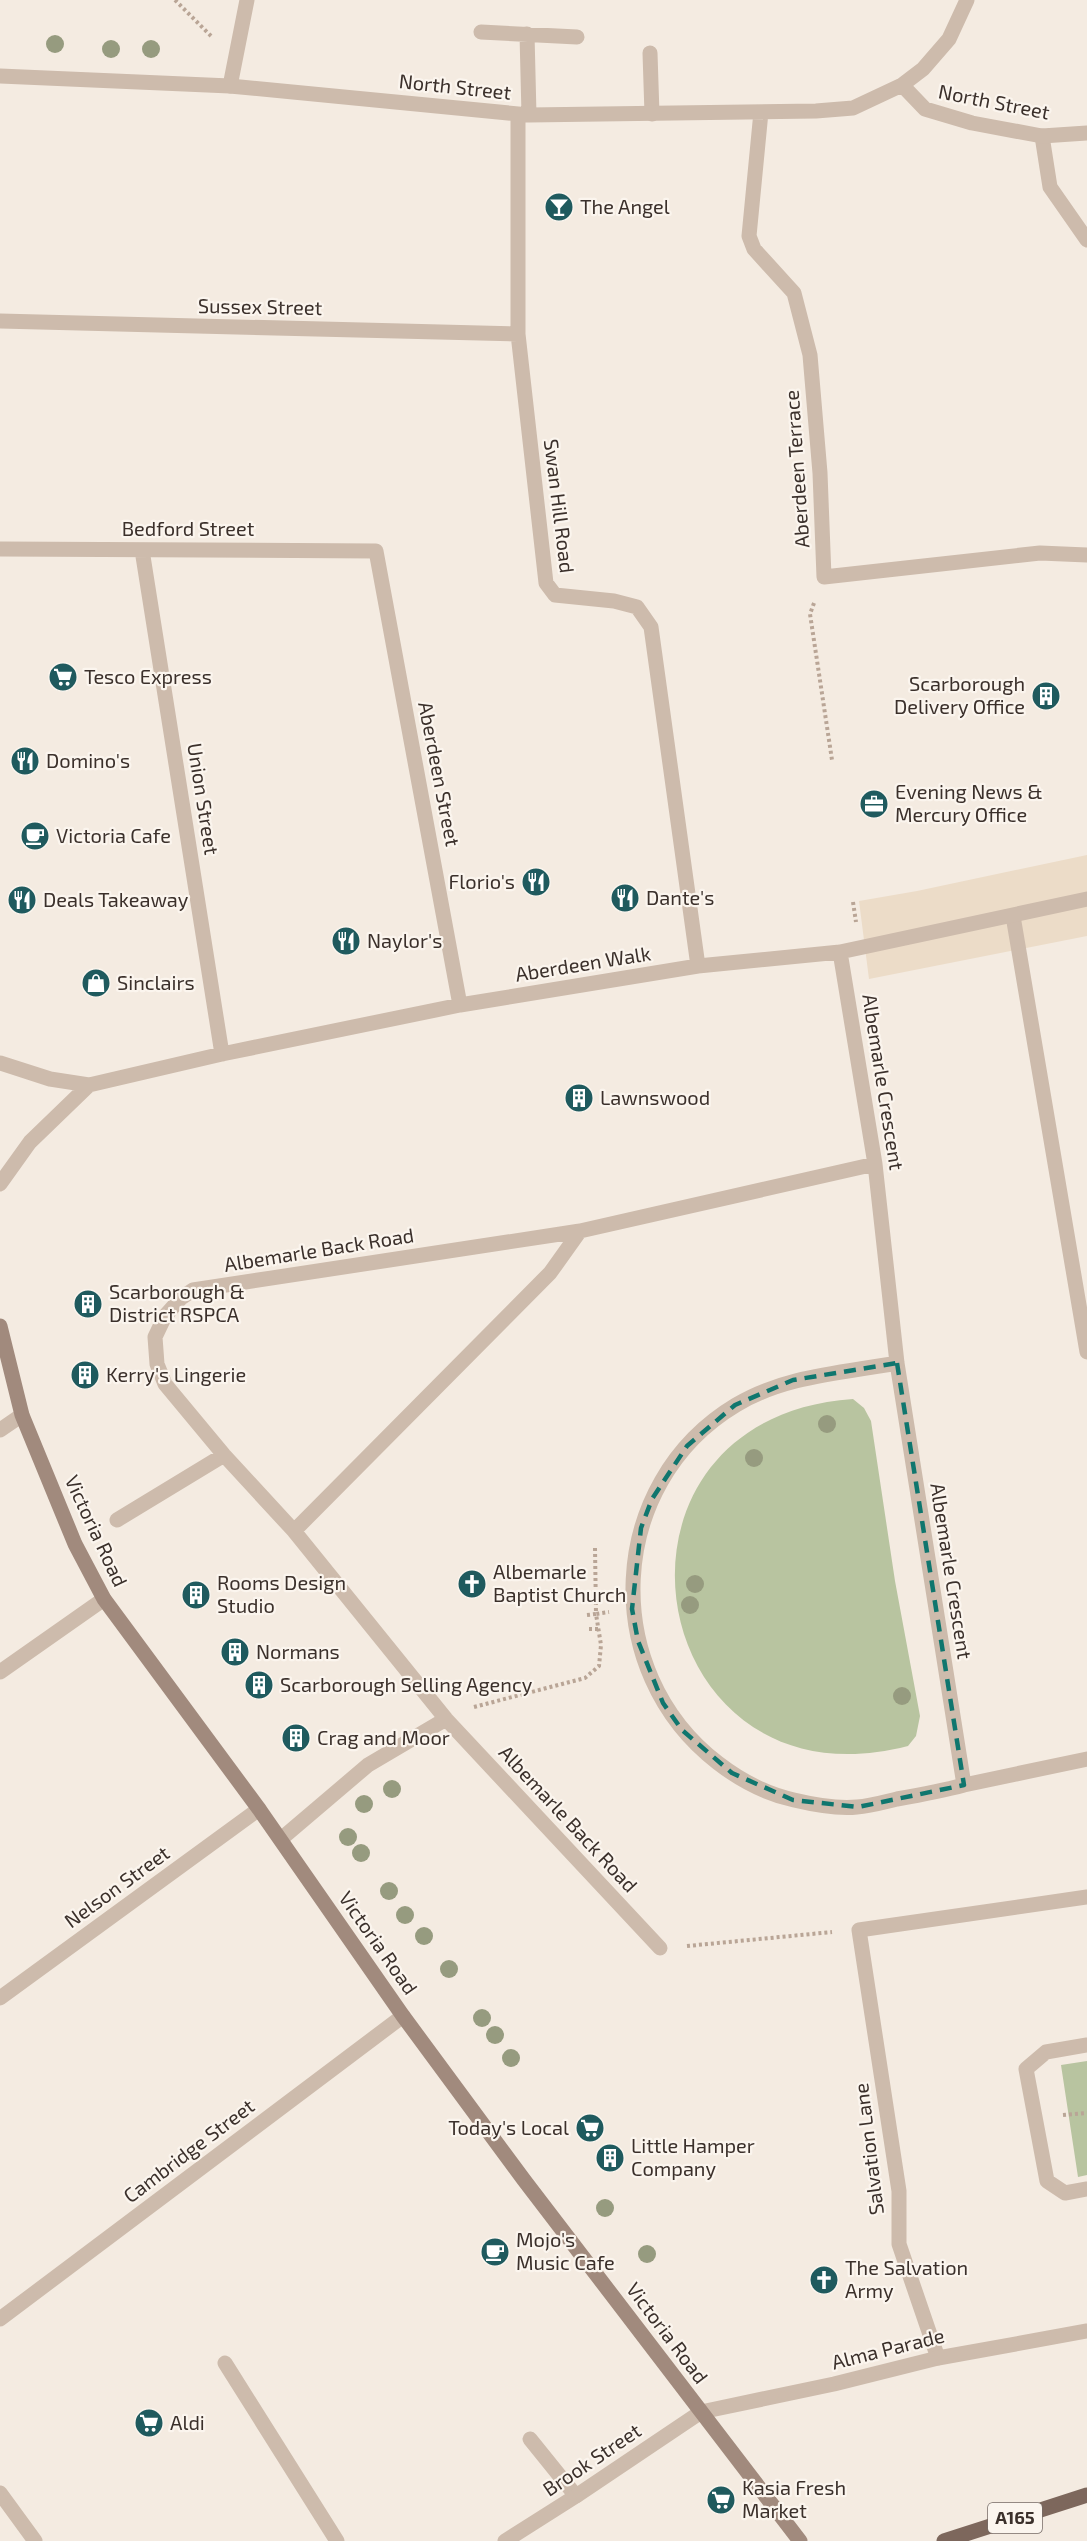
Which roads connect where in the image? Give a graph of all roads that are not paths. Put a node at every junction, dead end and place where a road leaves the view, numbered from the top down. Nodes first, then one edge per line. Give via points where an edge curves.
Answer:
1 (247, 0) edge
2 (967, 0) edge
3 (481, 32) dead end
4 (527, 34) junction
5 (577, 37) dead end
6 (650, 53) dead end
7 (0, 76) edge
8 (902, 85) junction
9 (230, 86) junction
10 (761, 112) junction
11 (523, 114) junction
12 (652, 114) junction
13 (1087, 134) edge
14 (1042, 136) junction
15 (1087, 240) edge
16 (0, 321) edge
17 (518, 334) junction
18 (0, 549) edge
19 (142, 550) junction
20 (376, 551) joint
21 (1087, 555) edge
22 (1087, 899) edge
23 (1013, 916) junction
24 (840, 952) junction
25 (698, 966) junction
26 (460, 1005) junction
27 (222, 1054) junction
28 (0, 1063) edge
29 (89, 1085) junction
30 (876, 1164) junction
31 (0, 1184) edge
32 (580, 1231) junction
33 (0, 1326) edge
34 (1087, 1352) edge
35 (897, 1363) junction
36 (22, 1415) junction
37 (0, 1431) edge
38 (224, 1455) junction
39 (117, 1520) dead end
40 (294, 1531) junction
41 (104, 1599) junction
42 (0, 1672) edge
43 (446, 1719) junction
44 (1087, 1759) edge
45 (964, 1785) junction
46 (259, 1809) junction
47 (281, 1839) junction
48 (1087, 1897) edge
49 (660, 1948) road end
50 (0, 1998) edge
51 (403, 2016) junction
52 (1087, 2045) edge
53 (1087, 2190) edge
54 (0, 2319) edge
55 (1087, 2331) edge
56 (938, 2358) junction
57 (225, 2363) dead end
58 (700, 2412) junction
59 (530, 2439) dead end
60 (0, 2493) edge
61 (1087, 2495) edge
62 (576, 2496) junction
63 (35, 2541) edge
64 (337, 2541) edge
65 (505, 2541) edge
66 (800, 2541) edge
67 (944, 2541) edge

1 - 9 street
2 - 8 street, North Street via 950,39
3 - 4 street
4 - 5 street
4 - 11 street, Swan Hill Road
6 - 12 street
7 - 9 street, North Street
8 - 10 street, North Street via 853,108
8 - 14 street, North Street via 925,109 972,123
9 - 11 street, North Street
10 - 12 street, North Street
10 - 21 street, Aberdeen Terrace via 749,236 754,249 794,293 810,355 824,577 1040,553
11 - 12 street, North Street
11 - 17 street, Swan Hill Road
13 - 14 street, North Street
14 - 15 street via 1050,187
16 - 17 street, Sussex Street
17 - 25 street, Swan Hill Road via 546,583 555,595 637,607 651,627
18 - 19 street, Bedford Street
19 - 20 street, Bedford Street
19 - 27 street, Union Street
20 - 26 street, Aberdeen Street
22 - 23 street, Aberdeen Walk
23 - 24 street, Aberdeen Walk
23 - 34 street
24 - 25 street, Aberdeen Walk
24 - 30 street, Albemarle Crescent
25 - 26 street, Aberdeen Walk
26 - 27 street, Aberdeen Walk
27 - 29 street, Aberdeen Walk
28 - 29 street, Aberdeen Walk via 50,1079
29 - 31 street via 30,1142
30 - 32 street, Albemarle Back Road
30 - 35 street, Albemarle Crescent
32 - 38 street, Albemarle Back Road via 193,1290 165,1316 155,1337 157,1364 165,1384
32 - 40 street via 550,1273
33 - 36 main road, Victoria Road
35 - 45 street, Albemarle Crescent
35 - 45 street via 793,1380 754,1395 710,1424 687,1446 652,1499 634,1560 632,1609 648,1673 682,1730 706,1753 751,1784 792,1800 858,1807
36 - 37 street
36 - 41 main road, Victoria Road via 75,1544
38 - 39 street
38 - 40 street, Albemarle Back Road
40 - 43 street, Albemarle Back Road
41 - 42 street
41 - 46 main road, Victoria Road
43 - 47 street via 368,1765
43 - 49 street, Albemarle Back Road
44 - 45 street
46 - 47 main road, Victoria Road
46 - 50 street, Nelson Street
47 - 51 main road, Victoria Road
48 - 56 street, Salvation Lane via 860,1930 899,2191 900,2244
51 - 54 street, Cambridge Street
51 - 58 main road, Victoria Road
52 - 53 street via 1046,2052 1026,2069 1047,2181 1065,2193
55 - 56 street, Alma Parade
56 - 58 street, Alma Parade
57 - 64 street
58 - 62 street, Brook Street
58 - 66 main road, Victoria Road
59 - 62 street
60 - 63 street
61 - 67 main road, A165
62 - 65 street, Brook Street

